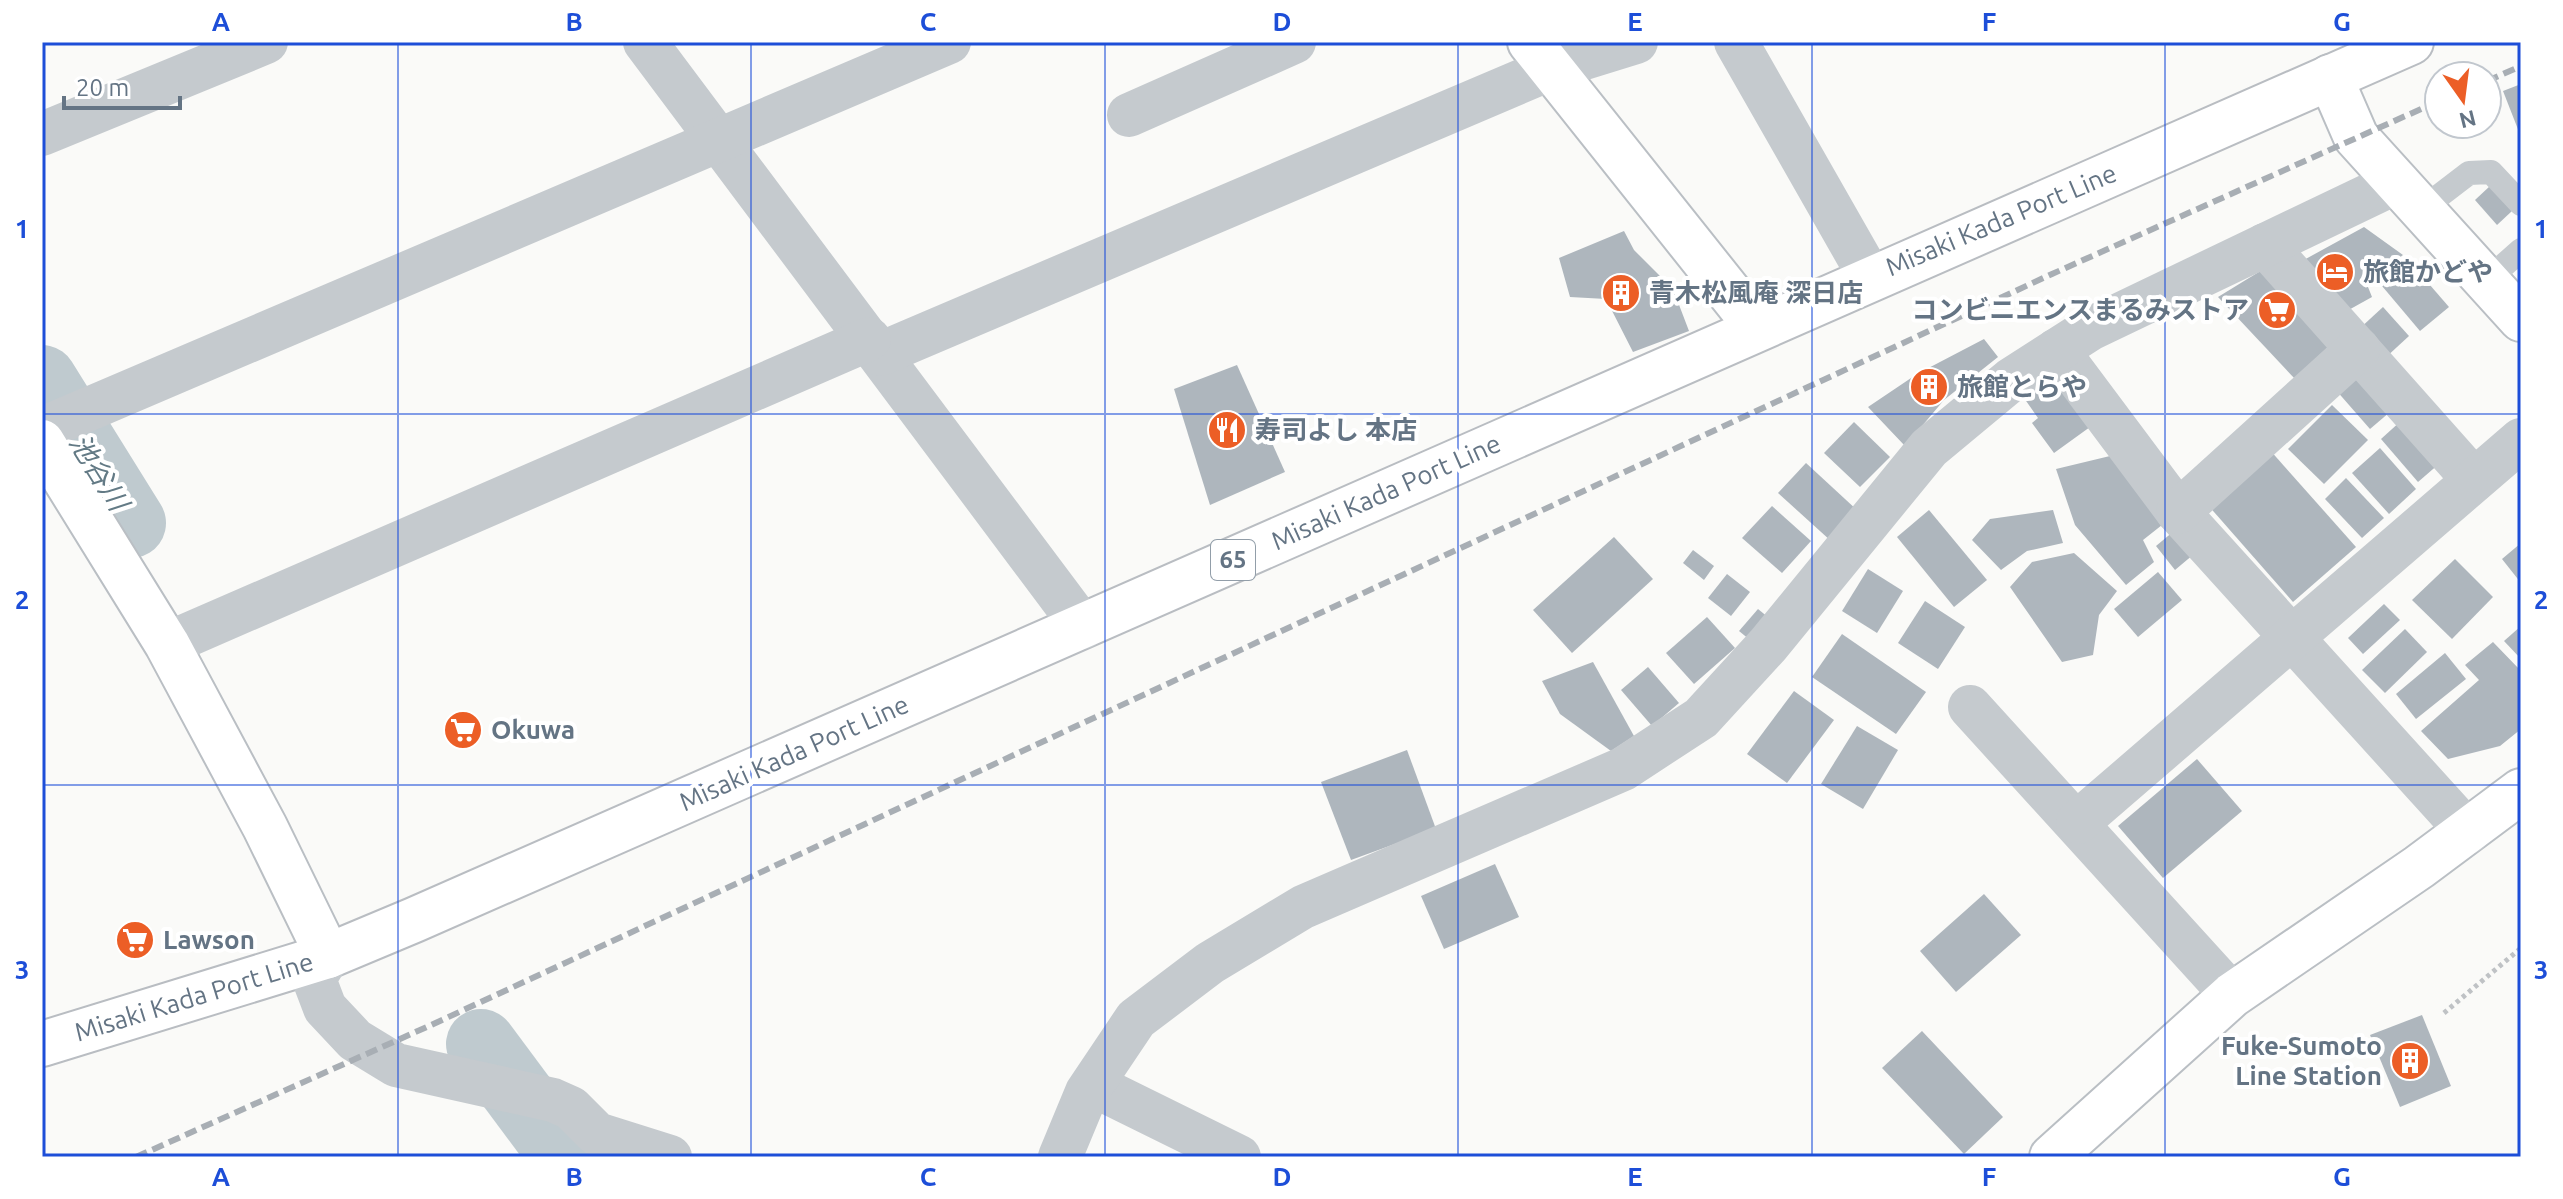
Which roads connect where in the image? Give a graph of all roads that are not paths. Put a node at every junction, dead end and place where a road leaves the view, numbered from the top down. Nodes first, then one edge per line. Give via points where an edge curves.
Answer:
1 (266, 42) edge
2 (645, 42) edge
3 (949, 42) edge
4 (1294, 42) edge
5 (1636, 42) edge
6 (1736, 42) edge
7 (2411, 42) edge
8 (1541, 55) edge
9 (2330, 77) junction
10 (1129, 115) dead end
11 (42, 134) edge
12 (719, 140) junction
13 (2410, 196) junction
14 (2521, 204) edge
15 (2265, 245) junction
16 (2521, 250) edge
17 (1870, 277) junction
18 (2486, 281) junction
19 (2521, 319) edge
20 (1757, 327) junction
21 (874, 347) junction
22 (2358, 349) junction
23 (2057, 350) junction
24 (42, 429) edge
25 (2521, 440) edge
26 (42, 442) edge
27 (2474, 480) junction
28 (2178, 512) junction
29 (1083, 627) junction
30 (2291, 639) junction
31 (167, 644) junction
32 (1970, 707) dead end
33 (2521, 791) edge
34 (2078, 822) junction
35 (2468, 832) junction
36 (328, 956) junction
37 (2232, 995) junction
38 (42, 1044) edge
39 (1093, 1085) junction
40 (670, 1157) edge
41 (1060, 1157) edge
42 (1239, 1157) edge
43 (2052, 1157) edge

1 - 11 street
2 - 12 street
3 - 12 street
4 - 10 street
5 - 8 street
6 - 17 street
7 - 9 main road, Misaki Kada Port Line / 65
8 - 20 main road
8 - 21 street
9 - 13 main road via 2356,137
9 - 17 main road, Misaki Kada Port Line / 65
12 - 21 street
12 - 24 street
13 - 14 lane via 2469,173 2491,172
13 - 15 street
13 - 18 main road
15 - 22 street
15 - 23 street
16 - 18 lane
17 - 20 main road, Misaki Kada Port Line / 65
18 - 19 main road
20 - 29 main road, Misaki Kada Port Line / 65
21 - 29 street
21 - 31 street
22 - 27 street
22 - 28 street
23 - 28 street
23 - 39 street via 2012,379 1929,448 1768,645 1701,718 1623,769 1290,915 1210,963 1136,1019
25 - 27 street
26 - 31 main road
27 - 30 street
28 - 30 street
29 - 36 main road, Misaki Kada Port Line / 65
30 - 34 street
30 - 35 street
31 - 36 main road
32 - 34 street
33 - 35 main road
34 - 37 street
35 - 37 main road
36 - 38 main road, Misaki Kada Port Line / 65
36 - 40 street via 314,979 325,1008 355,1040 396,1065 571,1108 597,1134
37 - 43 main road
39 - 41 street
39 - 42 street

